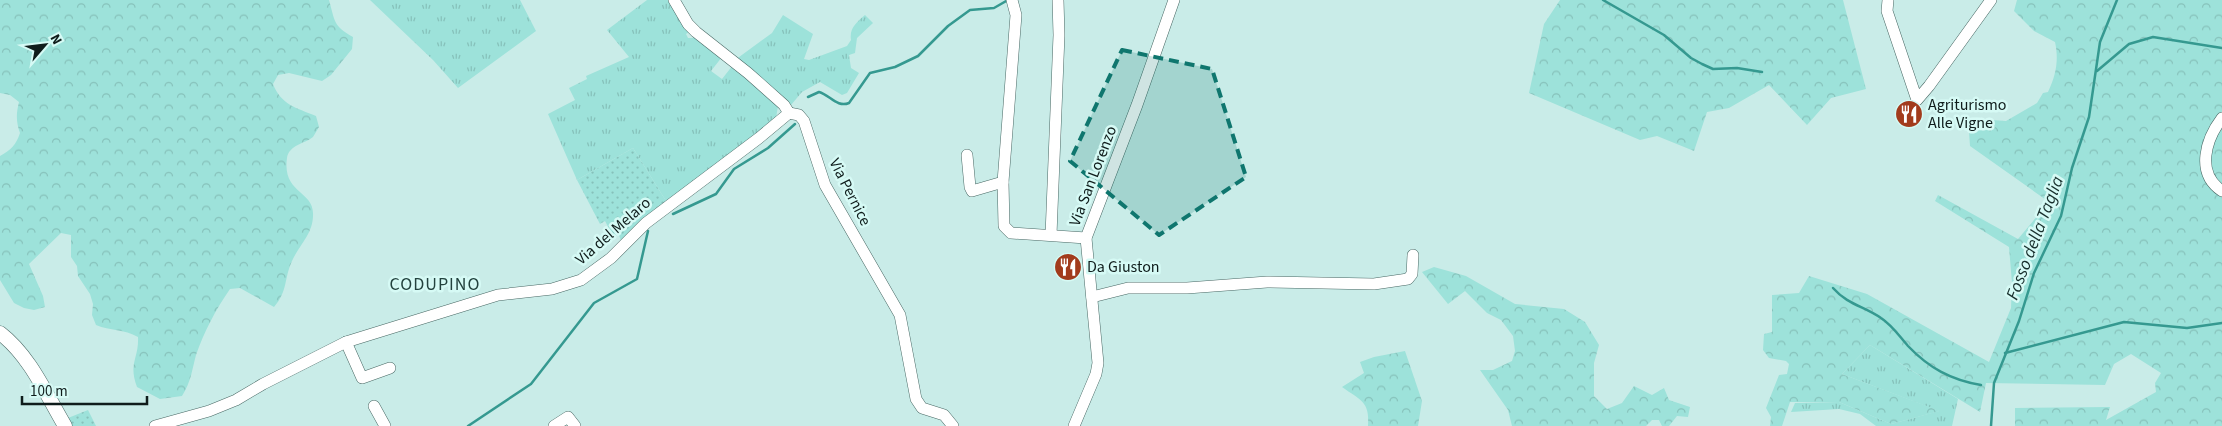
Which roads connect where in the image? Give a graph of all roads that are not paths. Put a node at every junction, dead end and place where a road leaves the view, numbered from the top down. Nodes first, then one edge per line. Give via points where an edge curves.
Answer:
1 (674, 0) edge
2 (1012, 0) edge
3 (1058, 0) edge
4 (1174, 0) edge
5 (1888, 0) edge
6 (1991, 0) edge
7 (791, 113) junction
8 (2222, 118) edge
9 (967, 156) dead end
10 (1003, 182) junction
11 (2222, 191) edge
12 (1051, 235) junction
13 (1086, 238) junction
14 (1413, 255) dead end
15 (1092, 297) junction
16 (0, 333) edge
17 (346, 342) junction
18 (0, 346) edge
19 (390, 368) dead end
20 (46, 395) junction
21 (374, 406) dead end
22 (65, 426) edge
23 (155, 426) edge
24 (385, 426) edge
25 (554, 426) edge
26 (575, 426) edge
27 (952, 426) edge
28 (1074, 426) edge

1 - 7 street, Via Pernice via 696,32 748,73
2 - 10 street via 1016,15
3 - 12 street
4 - 13 street, Via San Lorenzo
5 - 6 street via 1887,11 1917,100
7 - 17 street, Via del Melaro via 646,223 611,258 581,280 552,290 498,295
7 - 27 street, Via Pernice via 804,121 825,185 900,315 916,400 922,408 944,415
8 - 11 street via 2214,129 2205,156 2210,178
9 - 10 street via 972,191
10 - 12 street via 1004,226 1007,231
12 - 13 street
13 - 15 street, Via San Lorenzo
14 - 15 street via 1412,274 1408,279 1374,284 1267,282 1187,288 1128,288
15 - 28 street, Via San Lorenzo via 1098,363
16 - 20 main road via 29,364
17 - 19 street via 362,378
17 - 23 street, Via del Melaro via 236,400
18 - 20 main road via 18,361
20 - 22 main road
21 - 24 street
25 - 26 street via 568,416

